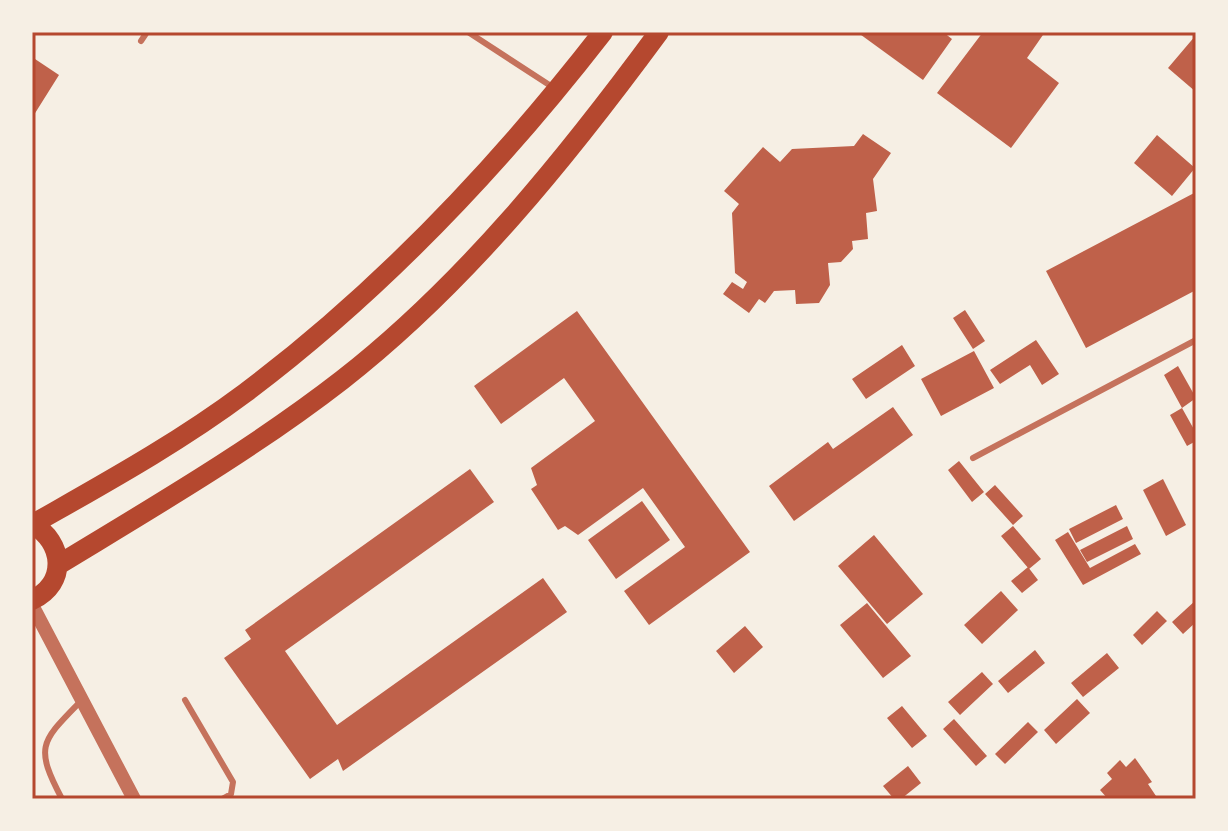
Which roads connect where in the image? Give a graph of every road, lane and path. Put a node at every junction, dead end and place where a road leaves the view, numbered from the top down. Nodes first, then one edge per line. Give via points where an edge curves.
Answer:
1 (147, 32) edge
2 (468, 32) edge
3 (603, 32) edge
4 (659, 32) edge
5 (141, 41) dead end
6 (557, 90) junction
7 (1196, 340) edge
8 (973, 458) dead end
9 (32, 524) edge
10 (58, 565) junction
11 (32, 602) edge
12 (185, 700) dead end
13 (81, 701) junction
14 (62, 799) edge
15 (134, 799) edge
16 (222, 799) edge

1 - 5 lane
2 - 6 lane
3 - 6 main road
4 - 10 main road via 536,186 433,298 344,379 251,445
6 - 9 main road via 459,202 304,347 166,448
7 - 8 lane
9 - 10 main road via 52,540
10 - 11 main road via 50,587
11 - 13 street
12 - 16 lane via 233,782 231,794
13 - 14 lane via 46,736 43,746 45,766
13 - 15 street

